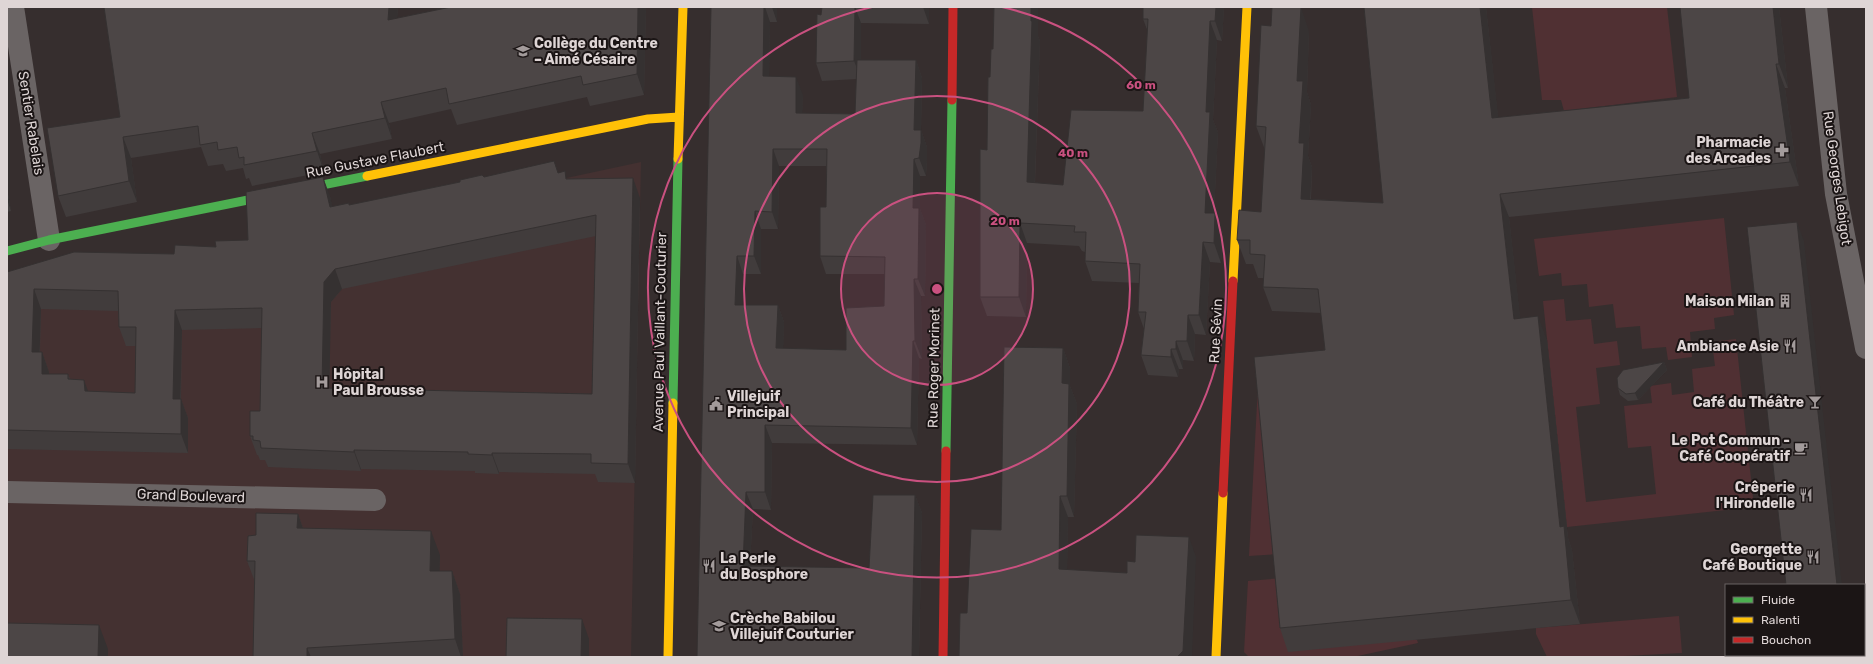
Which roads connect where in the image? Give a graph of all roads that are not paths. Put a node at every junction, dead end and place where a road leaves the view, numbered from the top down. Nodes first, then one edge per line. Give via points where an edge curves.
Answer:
1 (13, 7) edge
2 (683, 7) edge
3 (953, 7) edge
4 (1247, 7) edge
5 (1816, 7) edge
6 (679, 117) junction
7 (49, 240) junction
8 (7, 251) edge
9 (1866, 348) edge
10 (7, 492) edge
11 (375, 500) dead end
12 (668, 657) edge
13 (943, 657) edge
14 (1216, 657) edge

1 - 7 street, Sentier Rabelais
2 - 6 street, Avenue Paul Vaillant-Couturier
3 - 13 street, Rue Roger Morinet
4 - 14 street, Rue Sévin
5 - 9 street, Rue Georges Lebigot via 1836,194
6 - 7 street, Rue Gustave Flaubert via 648,119
6 - 12 street, Avenue Paul Vaillant-Couturier
7 - 8 street, Rue Gustave Flaubert
10 - 11 street, Grand Boulevard

